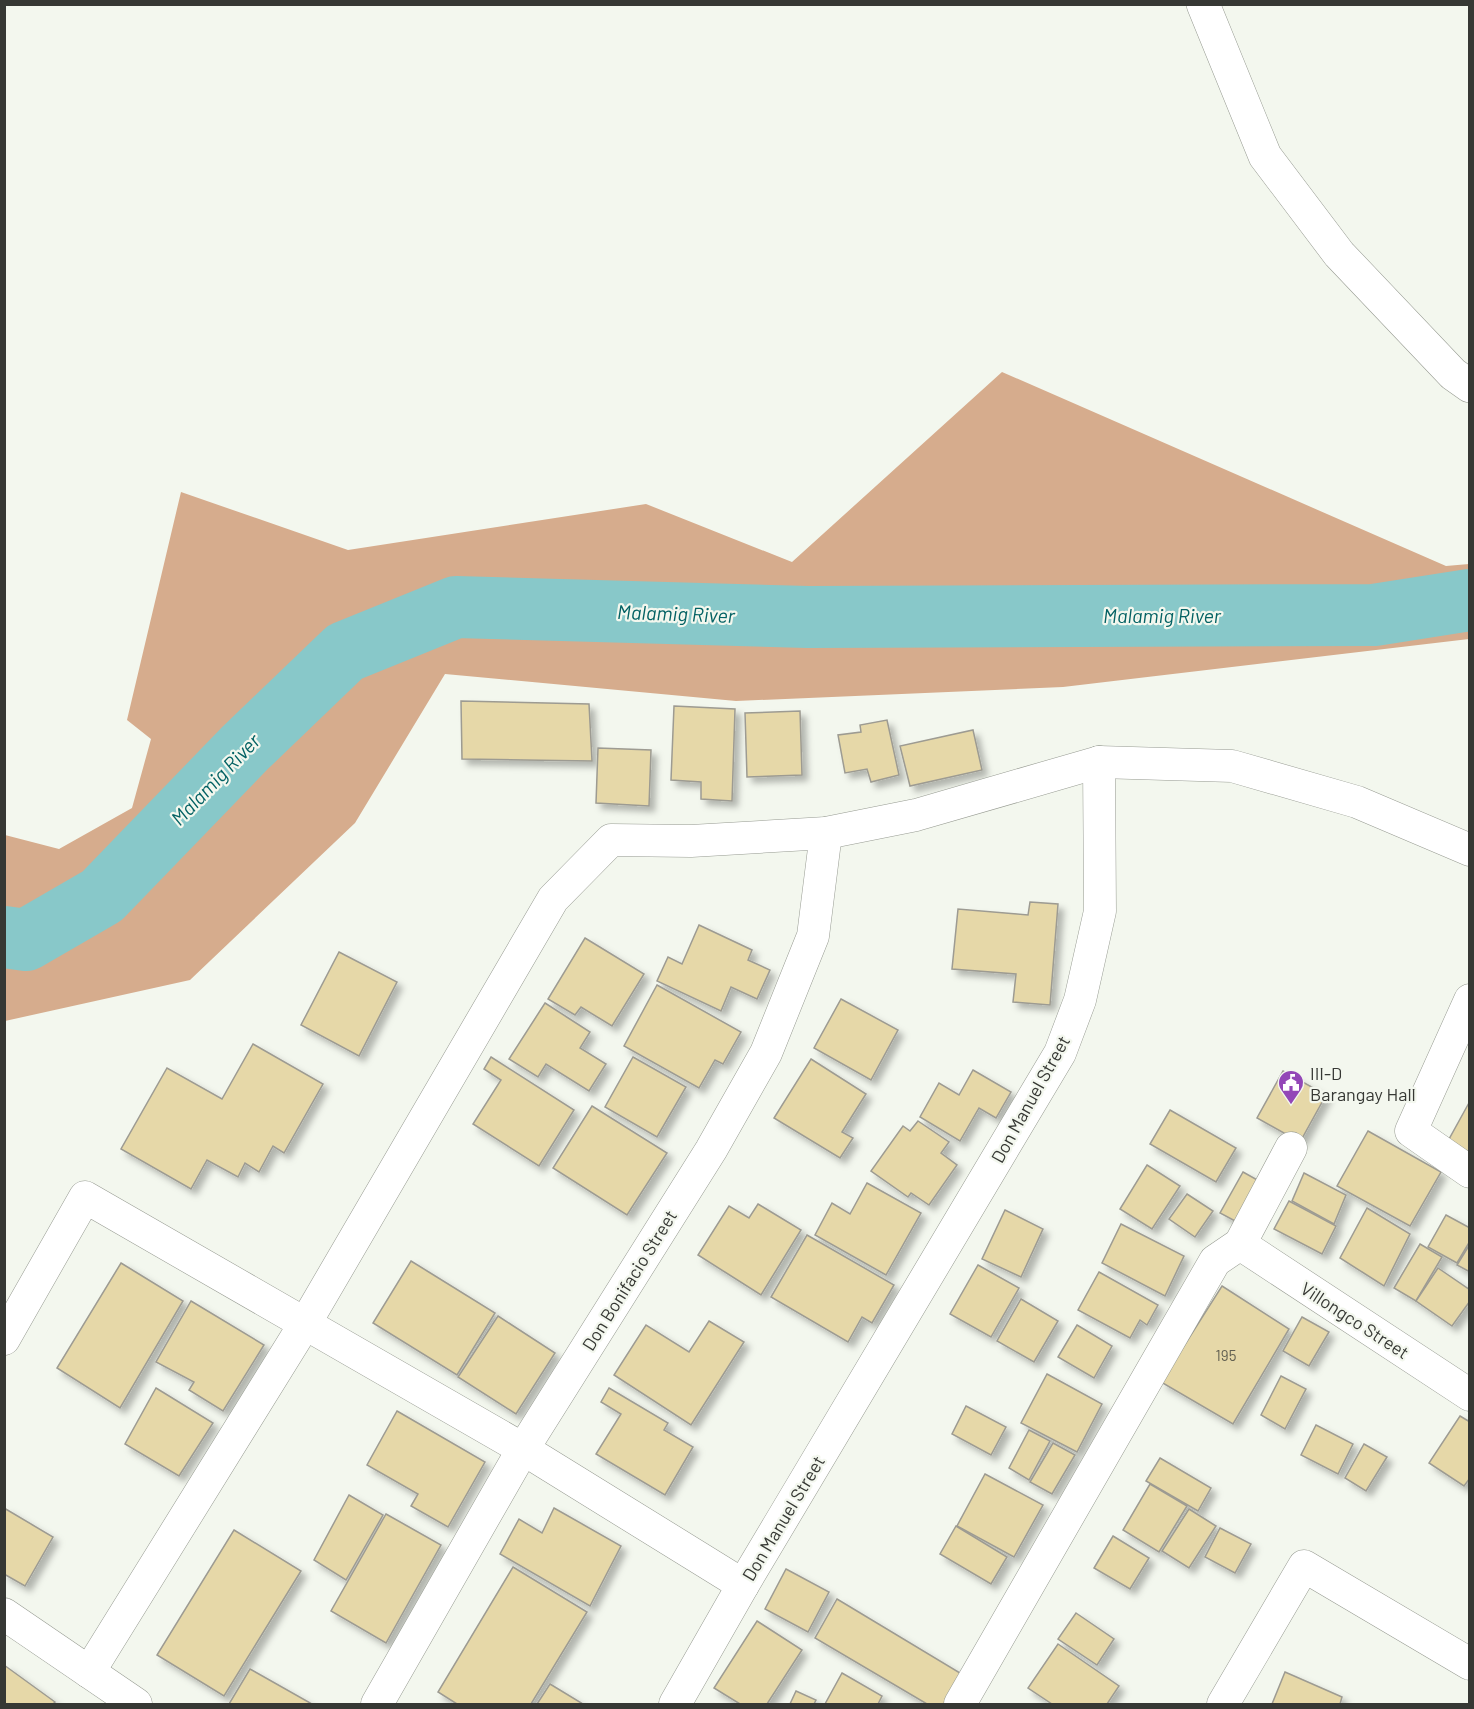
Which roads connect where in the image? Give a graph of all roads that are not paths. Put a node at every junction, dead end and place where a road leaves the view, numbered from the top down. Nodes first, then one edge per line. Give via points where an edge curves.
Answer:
1 (1203, 4) edge
2 (1470, 386) edge
3 (1099, 762) junction
4 (826, 833) junction
5 (1470, 850) edge
6 (1470, 1000) edge
7 (1291, 1148) dead end
8 (1470, 1172) edge
9 (1240, 1244) junction
10 (306, 1322) junction
11 (4, 1339) edge
12 (1470, 1395) edge
13 (523, 1449) junction
14 (743, 1585) junction
15 (4, 1614) edge
16 (1470, 1664) edge
17 (89, 1672) junction
18 (136, 1704) edge
19 (377, 1704) edge
20 (675, 1704) edge
21 (960, 1704) edge
22 (1223, 1704) edge

1 - 2 street via 1265,156 1339,254 1453,374
3 - 4 street via 916,815
3 - 5 street via 1232,766 1357,802
3 - 14 street, Don Manuel Street via 1100,911 1080,1000 1060,1053
4 - 10 street via 691,841 611,840 553,899
4 - 13 street, Don Bonifacio Street via 813,936 766,1053 704,1160
6 - 8 street via 1411,1131
7 - 9 street
9 - 12 street, Villongco Street
9 - 21 street via 1215,1261
10 - 11 street via 85,1197
10 - 13 street
10 - 17 street
13 - 14 street
13 - 19 street, Don Bonifacio Street
14 - 20 street, Don Manuel Street
15 - 17 street
16 - 22 street via 1304,1566
17 - 18 street

